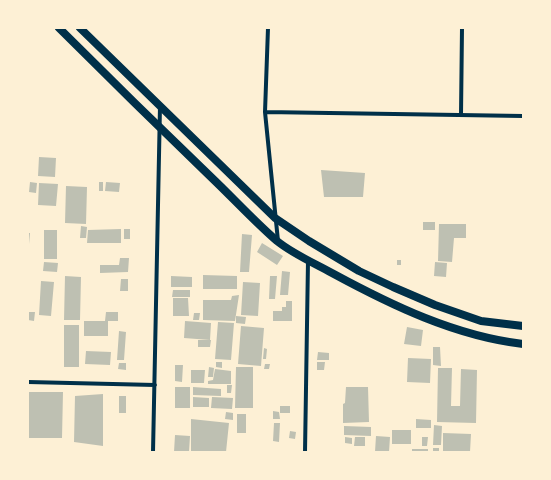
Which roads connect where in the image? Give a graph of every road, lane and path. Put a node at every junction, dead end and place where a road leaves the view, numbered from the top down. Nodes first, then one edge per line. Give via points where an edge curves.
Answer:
1 (58, 28) edge
2 (80, 28) edge
3 (268, 28) edge
4 (462, 28) edge
5 (160, 105) junction
6 (265, 112) junction
7 (460, 115) junction
8 (523, 116) edge
9 (159, 127) junction
10 (275, 218) junction
11 (278, 241) junction
12 (308, 261) junction
13 (523, 326) edge
14 (523, 344) edge
15 (28, 382) edge
16 (154, 385) junction
17 (153, 452) edge
18 (305, 452) edge

1 - 9 main road
2 - 5 main road
3 - 6 street
4 - 7 street
5 - 9 street
5 - 10 main road
6 - 7 street
6 - 10 street
7 - 8 street
9 - 11 main road
9 - 16 street
10 - 11 street
10 - 13 main road via 309,242 359,271 407,293 481,321
11 - 12 main road
12 - 14 main road via 386,301 436,322 479,337
12 - 18 street
15 - 16 street
16 - 17 street

